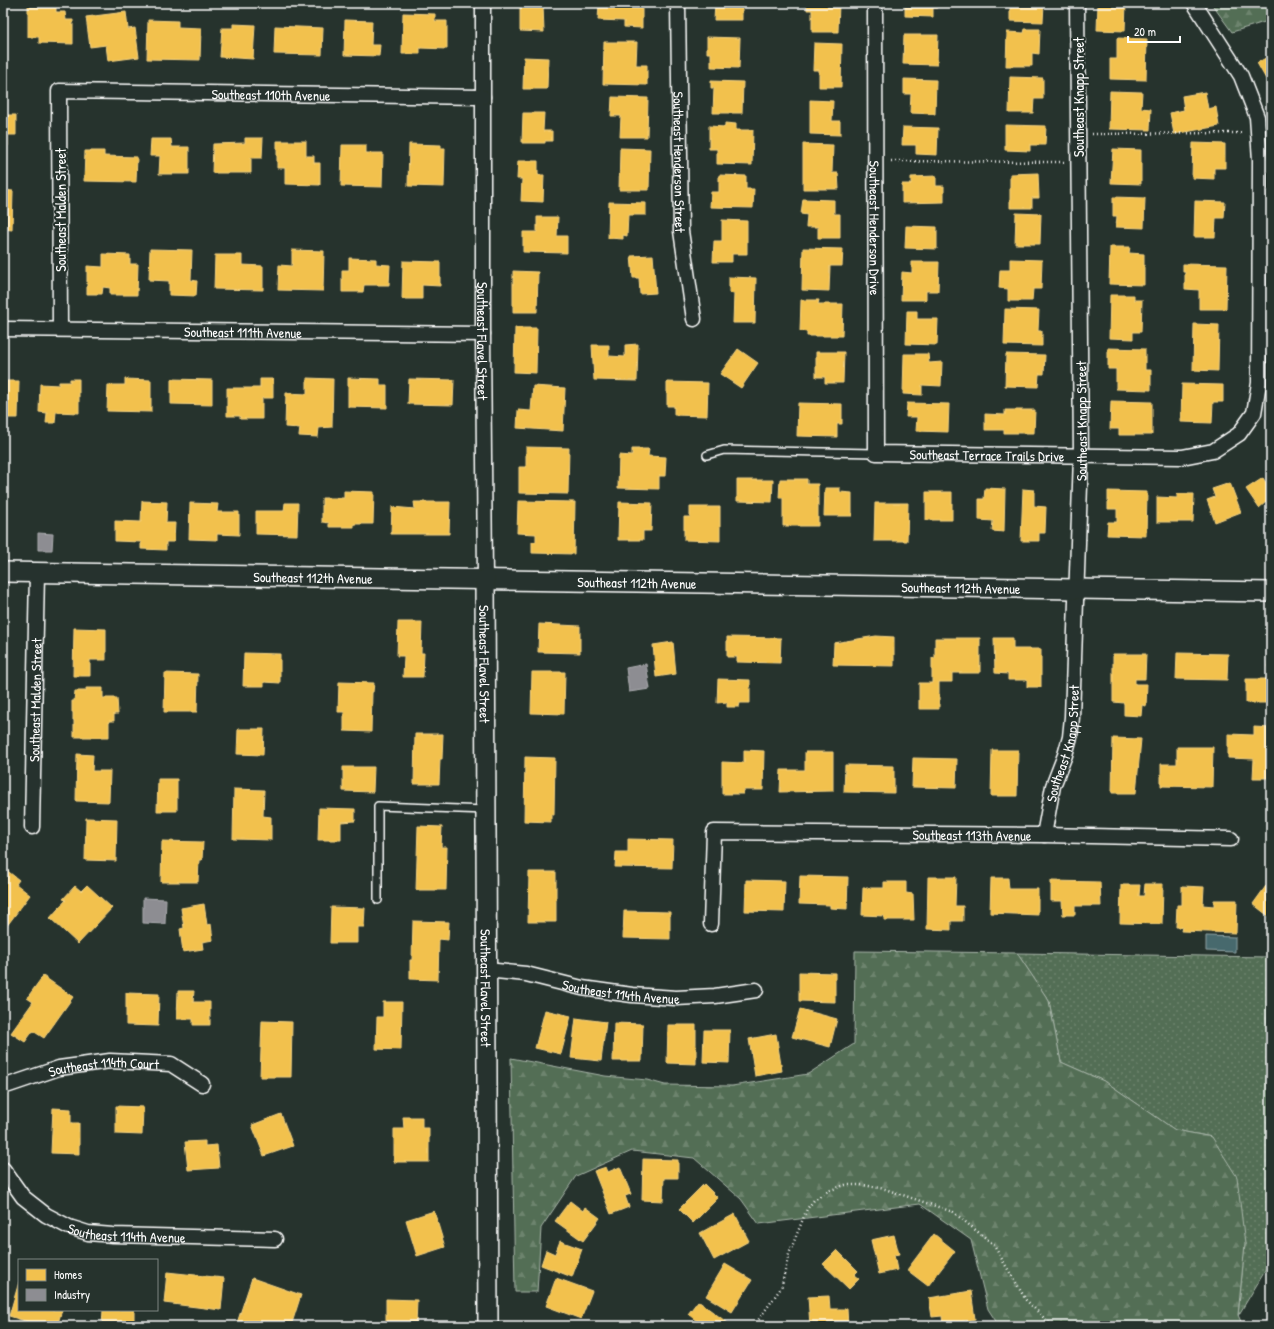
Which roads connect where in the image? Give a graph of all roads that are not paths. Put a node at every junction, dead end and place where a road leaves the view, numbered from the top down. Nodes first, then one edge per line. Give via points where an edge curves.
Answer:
1 (483, 3) edge
2 (678, 3) edge
3 (874, 3) edge
4 (1077, 3) edge
5 (1194, 3) edge
6 (59, 91) joint
7 (483, 97) junction
8 (694, 319) dead end
9 (3, 329) edge
10 (60, 329) junction
11 (483, 334) junction
12 (876, 453) junction
13 (707, 455) dead end
14 (1081, 456) junction
15 (3, 572) edge
16 (37, 573) junction
17 (486, 579) junction
18 (1076, 589) junction
19 (1271, 592) edge
20 (486, 810) junction
21 (32, 827) dead end
22 (1044, 835) junction
23 (1231, 839) dead end
24 (378, 900) dead end
25 (711, 924) dead end
26 (486, 970) junction
27 (756, 990) dead end
28 (202, 1084) dead end
29 (3, 1087) edge
30 (3, 1169) edge
31 (275, 1238) dead end
32 (488, 1326) edge

1 - 7 street, Southeast Flavel Street
2 - 8 street, Southeast Henderson Street via 681,231
3 - 12 street, Southeast Henderson Drive
4 - 14 street, Southeast Knapp Street
5 - 14 street, Southeast Terrace Trails Drive via 1241,76 1257,117 1260,160 1259,383 1254,413 1238,434 1214,451 1182,457
6 - 7 street, Southeast 110th Avenue
6 - 10 street, Southeast Malden Street
7 - 11 street, Southeast Flavel Street
9 - 10 street, Southeast 111th Avenue
10 - 11 street, Southeast 111th Avenue
11 - 17 street, Southeast Flavel Street
12 - 13 lane via 724,450
12 - 14 street, Southeast Terrace Trails Drive
14 - 18 street, Southeast Knapp Street
15 - 16 main road, Southeast 112th Avenue
16 - 17 main road, Southeast 112th Avenue
16 - 21 street, Southeast Malden Street
17 - 18 main road, Southeast 112th Avenue
17 - 20 main road, Southeast Flavel Street
18 - 19 main road, Southeast 112th Avenue
18 - 22 street, Southeast Knapp Street via 1070,737 1052,786
20 - 24 lane via 378,806
20 - 26 main road, Southeast Flavel Street
22 - 23 street, Southeast 113th Avenue
22 - 25 street, Southeast 113th Avenue via 714,832
26 - 27 street, Southeast 114th Avenue via 526,974 582,988 632,996 676,998
26 - 32 main road, Southeast Flavel Street
28 - 29 street, Southeast 114th Court via 171,1064 110,1061 59,1068
30 - 31 street, Southeast 114th Avenue via 23,1197 46,1215 88,1233

